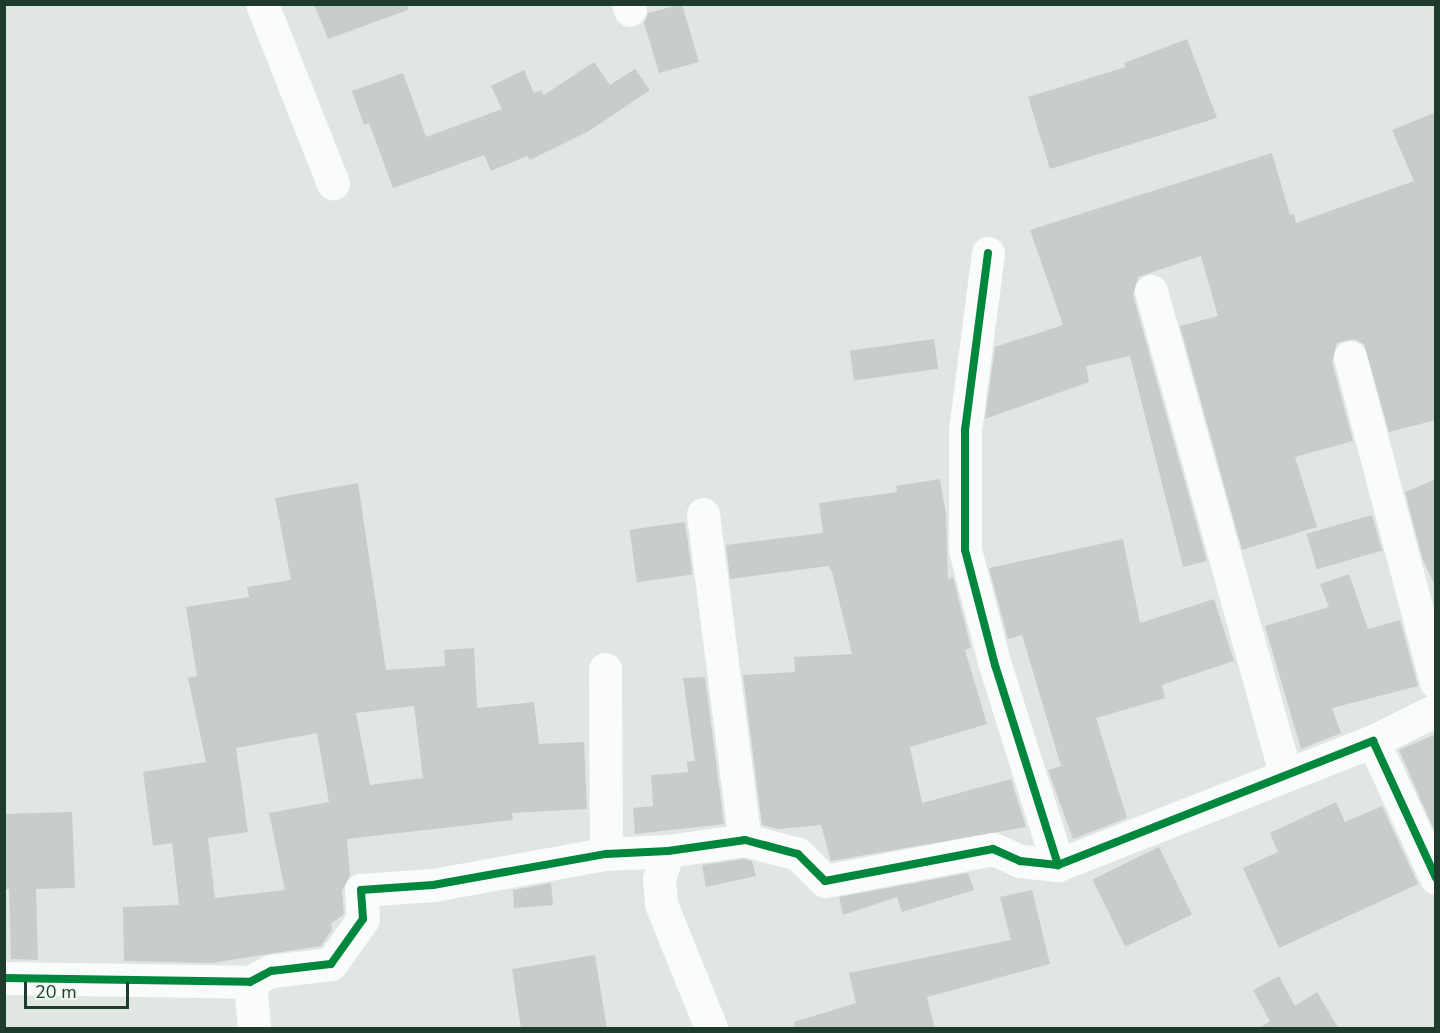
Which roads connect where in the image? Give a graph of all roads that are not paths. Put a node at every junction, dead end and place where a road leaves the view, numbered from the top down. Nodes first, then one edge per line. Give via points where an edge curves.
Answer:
1 (262, 4) edge
2 (333, 183) dead end
3 (988, 253) dead end
4 (1151, 291) dead end
5 (1350, 357) dead end
6 (703, 514) dead end
7 (605, 669) dead end
8 (1436, 682) edge
9 (1436, 711) edge
10 (1373, 741) junction
11 (1285, 773) junction
12 (745, 840) junction
13 (668, 851) junction
14 (606, 854) junction
15 (1058, 865) junction
16 (1436, 878) edge
17 (4, 978) edge
18 (250, 982) junction
19 (254, 1029) edge
20 (711, 1029) edge

1 - 2 street
3 - 15 street via 965,431 965,550 995,665
4 - 11 street
5 - 8 street
6 - 12 street
7 - 14 street
9 - 10 street
10 - 11 street
10 - 16 street
11 - 15 street
12 - 13 street
12 - 15 street via 798,854 825,881 993,849 1020,861
13 - 14 street
13 - 20 street via 659,879 661,904
14 - 18 street via 433,885 361,890 363,919 332,964 272,971
17 - 18 street
18 - 19 street

